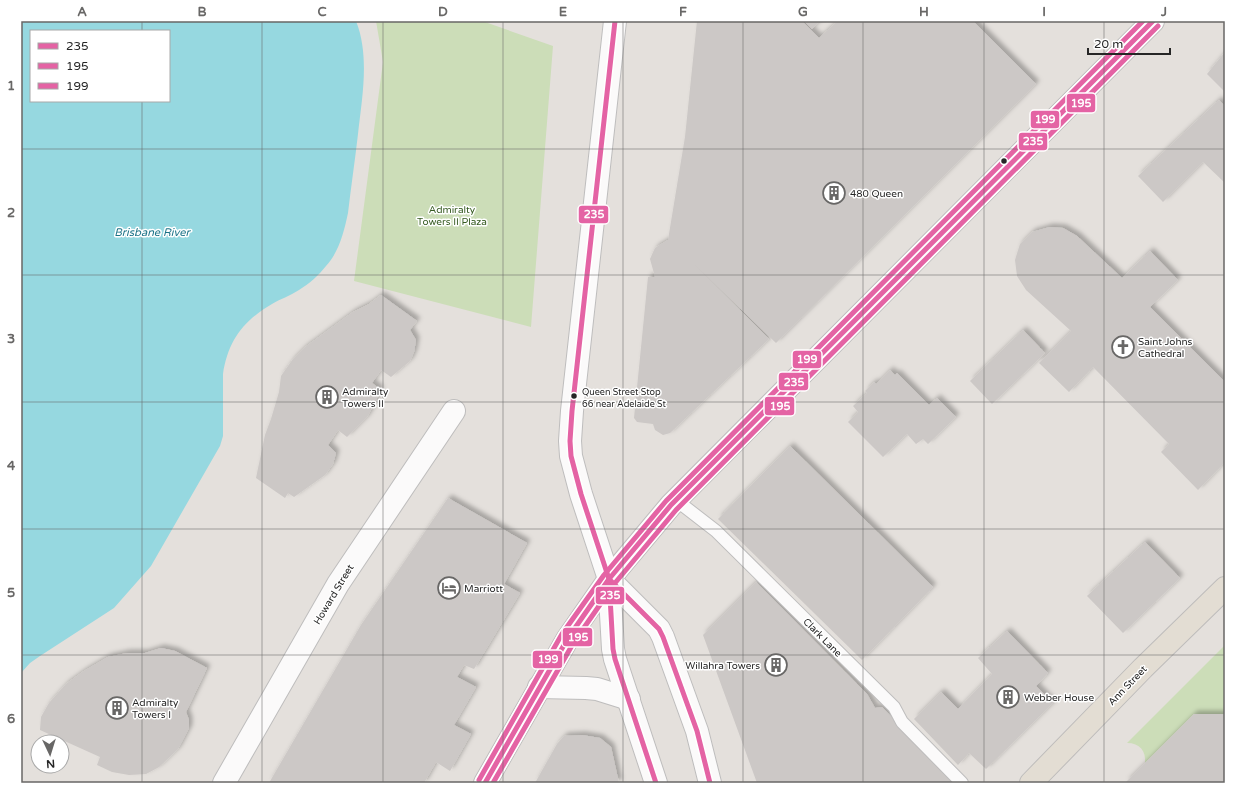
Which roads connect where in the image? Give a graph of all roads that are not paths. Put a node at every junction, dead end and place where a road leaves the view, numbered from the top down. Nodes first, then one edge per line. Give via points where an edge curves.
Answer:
1 (615, 21) edge
2 (1153, 21) edge
3 (454, 411) dead end
4 (676, 500) junction
5 (609, 579) junction
6 (1225, 588) edge
7 (540, 687) junction
8 (629, 699) junction
9 (224, 783) edge
10 (485, 783) edge
11 (656, 783) edge
12 (710, 783) edge
13 (962, 783) edge
14 (1031, 783) edge

1 - 5 street via 570,441 574,468
2 - 4 street
3 - 9 street, Howard Street via 338,584
4 - 5 street
4 - 13 lane, Clark Lane via 716,531 894,707 902,722
5 - 7 street via 568,638
5 - 8 street via 615,659
5 - 12 street via 659,629 663,637 697,731
6 - 14 main road, Ann Street
7 - 8 street via 586,688
7 - 10 street
8 - 11 street

